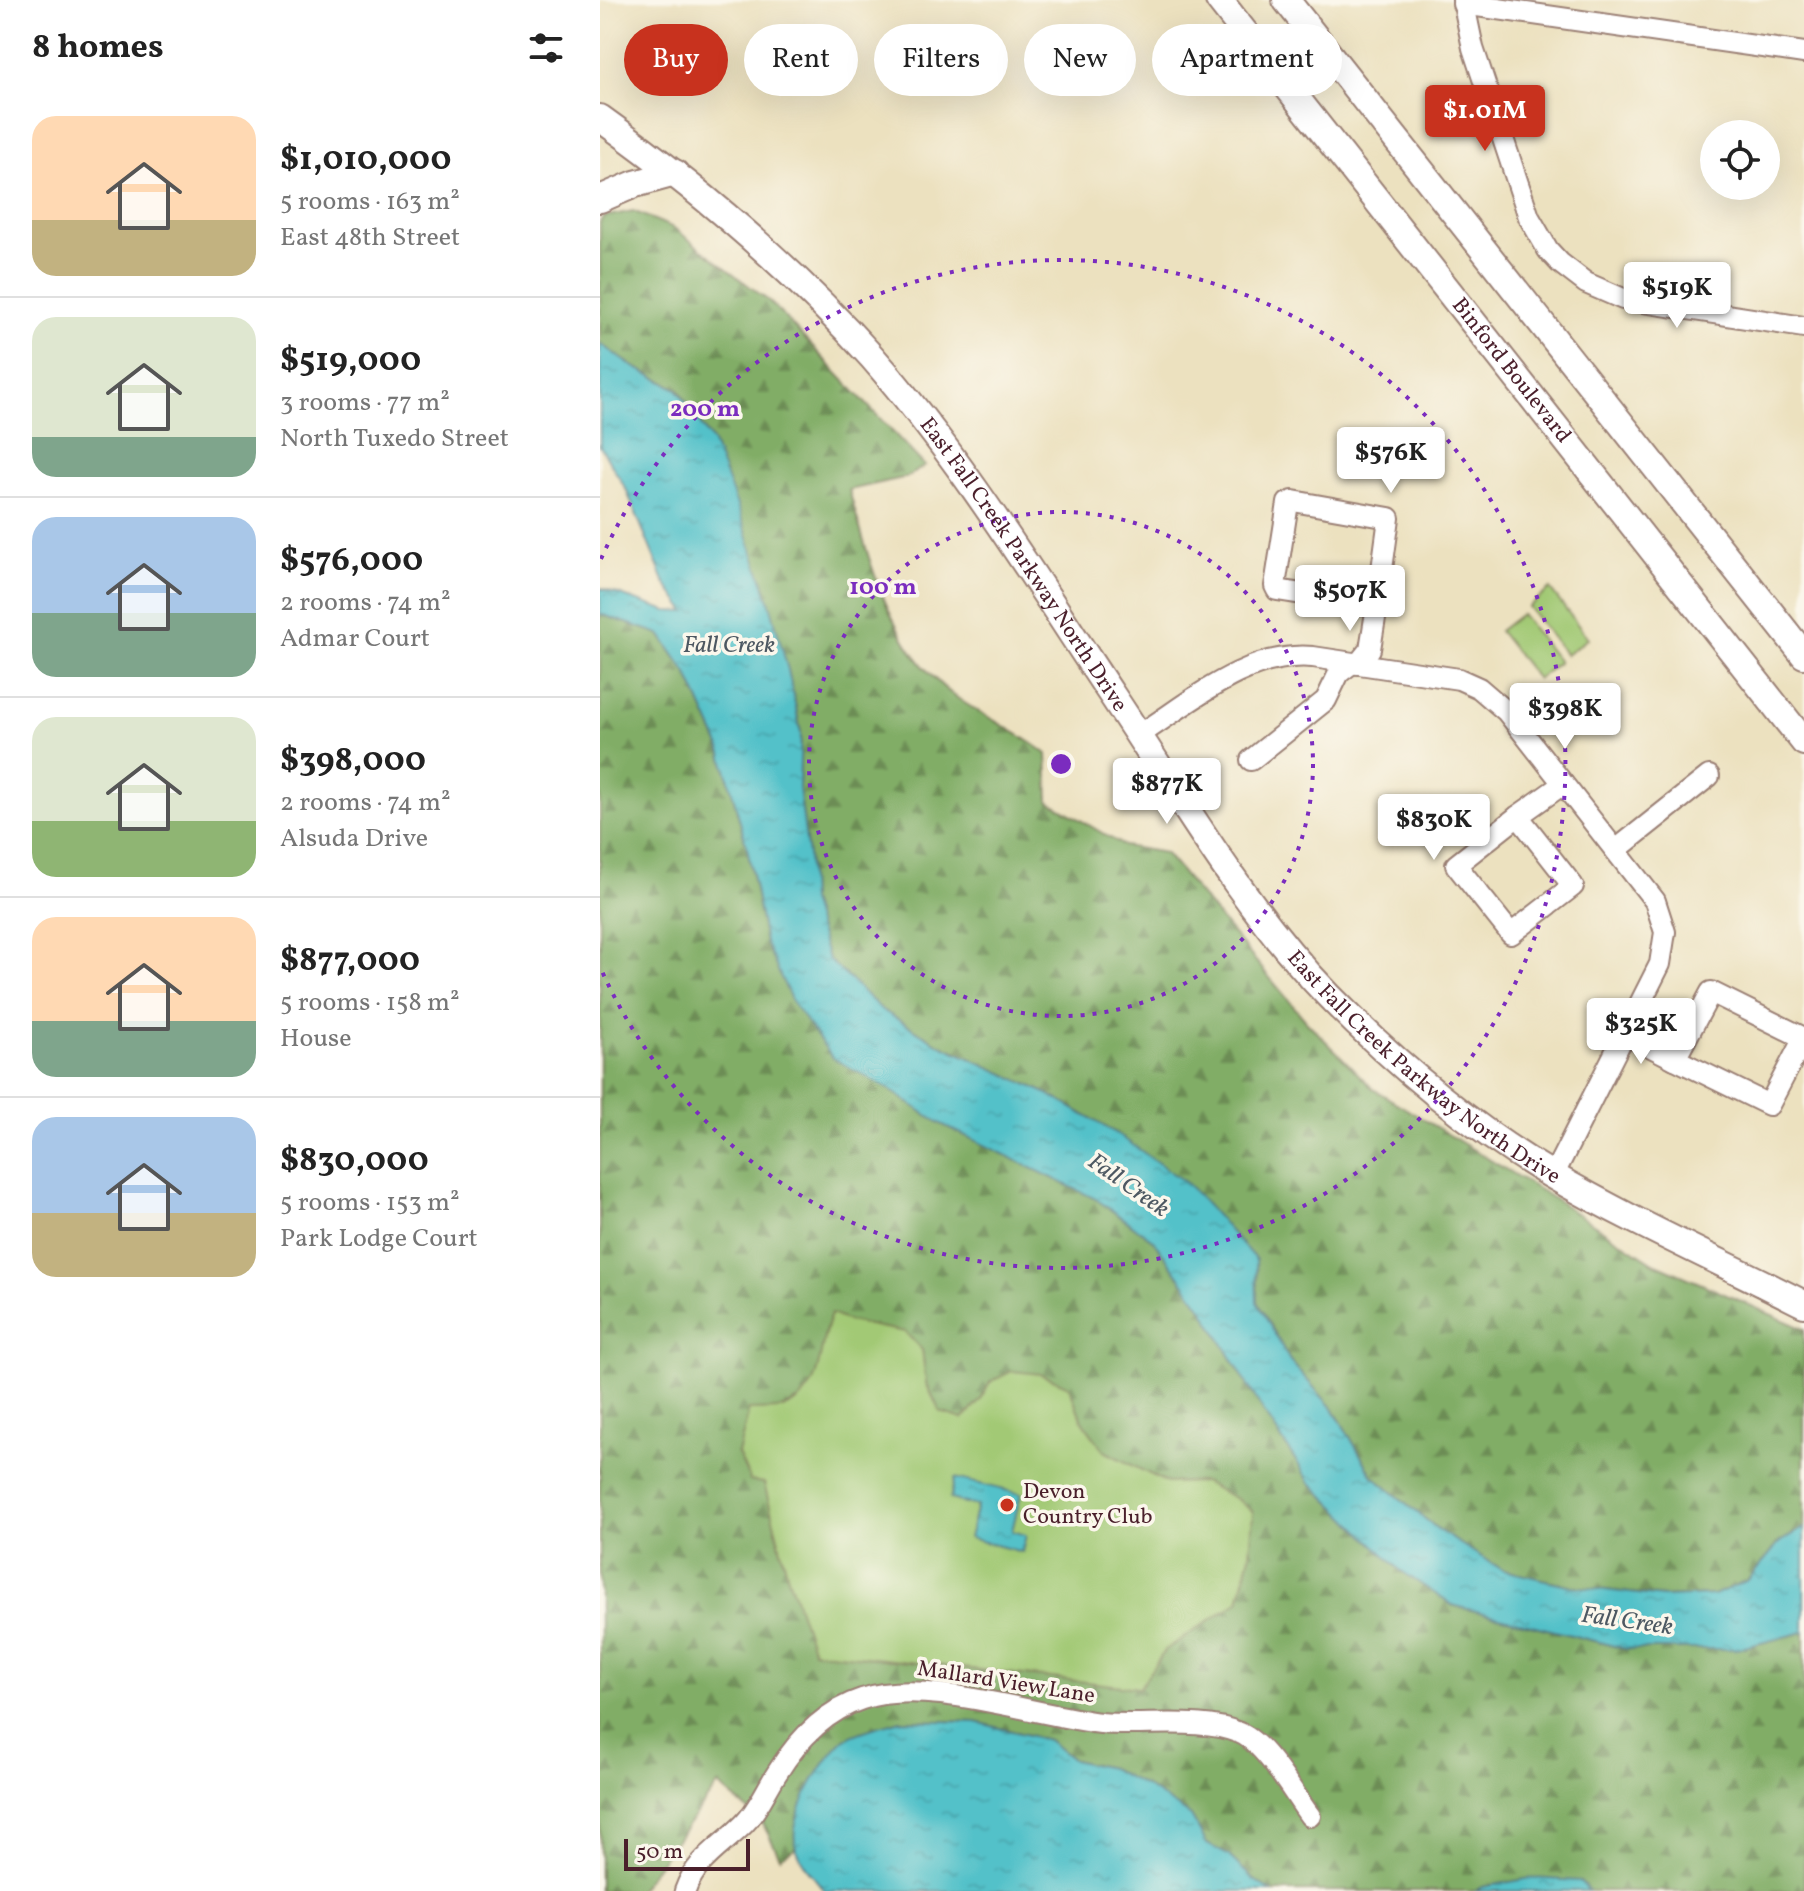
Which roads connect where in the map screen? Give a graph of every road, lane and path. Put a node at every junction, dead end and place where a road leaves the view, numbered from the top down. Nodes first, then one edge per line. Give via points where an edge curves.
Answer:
1 (1219, 0) edge
2 (1286, 0) edge
3 (1463, 2) edge
4 (1804, 53) edge
5 (600, 118) edge
6 (675, 173) junction
7 (600, 199) edge
8 (1804, 327) edge
9 (1377, 606) junction
10 (1804, 655) edge
11 (1355, 664) junction
12 (1139, 735) junction
13 (1804, 742) edge
14 (1251, 760) dead end
15 (1709, 776) dead end
16 (1563, 784) junction
17 (1518, 816) junction
18 (1616, 850) junction
19 (1626, 1034) junction
20 (1804, 1038) edge
21 (1675, 1059) junction
22 (1553, 1176) junction
23 (1804, 1304) edge
24 (1310, 1816) dead end
25 (687, 1885) edge

1 - 13 main road, Binford Boulevard
2 - 10 main road
3 - 4 street
3 - 8 street via 1529,217 1548,250 1572,274 1623,299
5 - 6 main road, East Fall Creek Parkway North Drive
6 - 7 main road
6 - 12 main road, East Fall Creek Parkway North Drive via 757,243 872,358 967,480
9 - 9 street via 1389,518 1288,503 1277,590
9 - 11 street via 1370,649
11 - 12 street via 1297,656 1265,661
11 - 14 street via 1339,673 1326,700
11 - 16 street via 1452,677 1479,688 1507,712
12 - 22 main road, East Fall Creek Parkway North Drive via 1238,889 1329,996 1438,1095
15 - 18 street
16 - 17 street
16 - 18 street
17 - 17 street via 1456,865 1511,934 1573,886
18 - 19 street via 1655,901 1665,932 1660,964
19 - 21 street
19 - 22 street
20 - 21 street via 1711,992
20 - 21 street via 1769,1105
22 - 23 main road, East Fall Creek Parkway North Drive
24 - 25 street, Mallard View Lane via 1261,1749 1235,1732 1102,1723 927,1692 892,1692 849,1704 819,1723 780,1768 744,1824 705,1856

